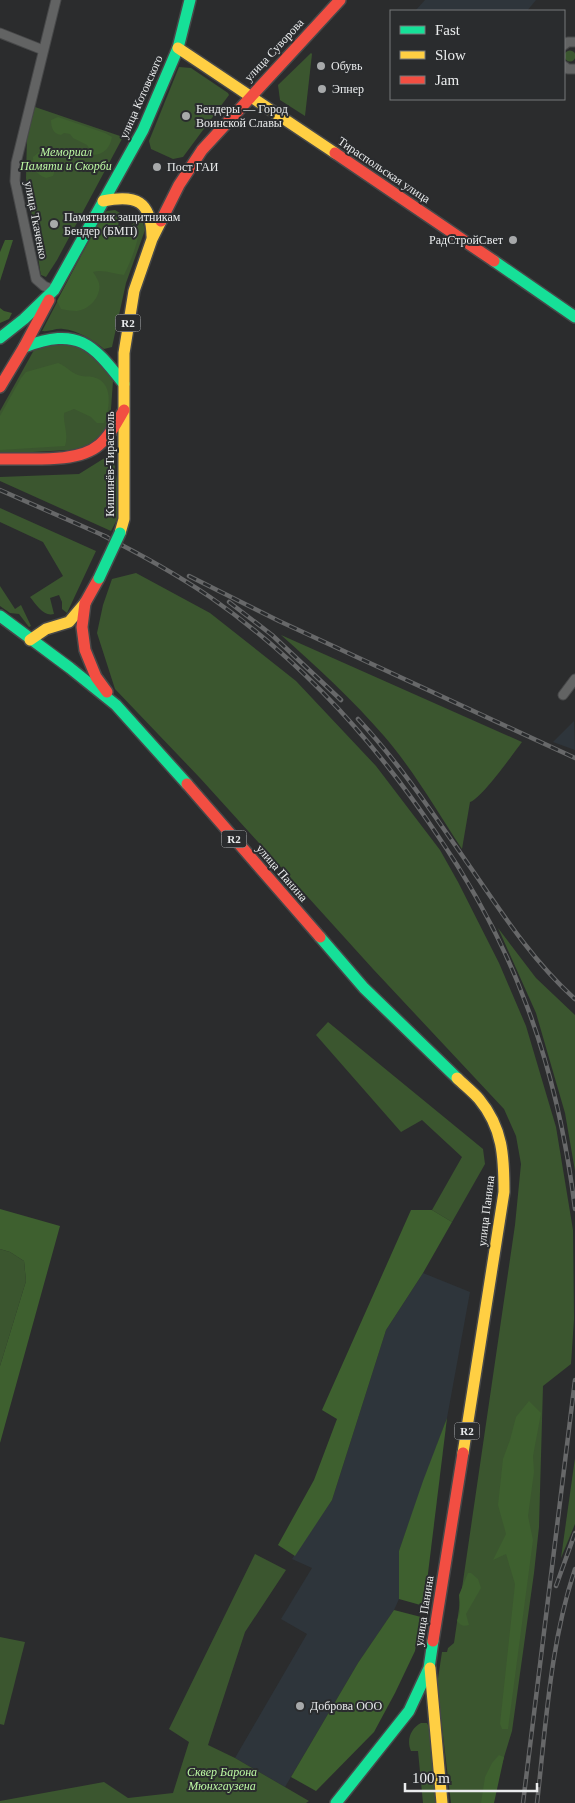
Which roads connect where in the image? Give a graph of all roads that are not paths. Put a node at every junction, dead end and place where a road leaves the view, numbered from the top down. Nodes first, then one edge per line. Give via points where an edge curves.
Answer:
1 (56, 0) edge
2 (190, 0) edge
3 (340, 0) edge
4 (0, 33) edge
5 (178, 48) junction
6 (43, 50) junction
7 (250, 97) junction
8 (103, 200) junction
9 (152, 239) junction
10 (54, 290) junction
11 (575, 317) edge
12 (0, 338) edge
13 (24, 347) junction
14 (124, 384) junction
15 (0, 386) edge
16 (124, 410) junction
17 (0, 459) edge
18 (85, 603) junction
19 (0, 616) edge
20 (30, 640) junction
21 (575, 679) edge
22 (563, 695) dead end
23 (116, 706) junction
24 (430, 1668) junction
25 (336, 1803) edge
26 (442, 1803) edge

1 - 6 street, улица Ткаченко
2 - 5 main road, улица Котовского
3 - 7 main road, улица Суворова
4 - 6 street
5 - 7 main road, Тираспольская улица
5 - 8 main road, улица Котовского via 143,130
6 - 10 street, улица Ткаченко via 19,145 15,181 36,279
7 - 9 main road, улица Суворова via 190,167
7 - 11 main road, Тираспольская улица
8 - 9 main road, R2 via 128,196 141,203 151,214
8 - 10 main road
9 - 14 main road, Кишинёв-Тирасполь / R2 via 129,316
10 - 12 main road
10 - 13 main road
13 - 14 main road via 59,337 75,339 100,354
13 - 15 main road
14 - 16 main road, Кишинёв-Тирасполь / R2
16 - 17 main road via 109,435 85,454
16 - 18 main road, Кишинёв-Тирасполь / R2, bridge via 124,519
18 - 20 main road via 69,622 46,629
18 - 23 main road, Кишинёв-Тирасполь / R2 via 82,627 85,650 96,677
19 - 20 main road, R2
20 - 23 main road, R2
21 - 22 street
23 - 24 main road, улица Панина / R2 via 350,974 480,1100 499,1133 504,1192
24 - 25 main road, улица Панина / R2 via 409,1711
24 - 26 main road

